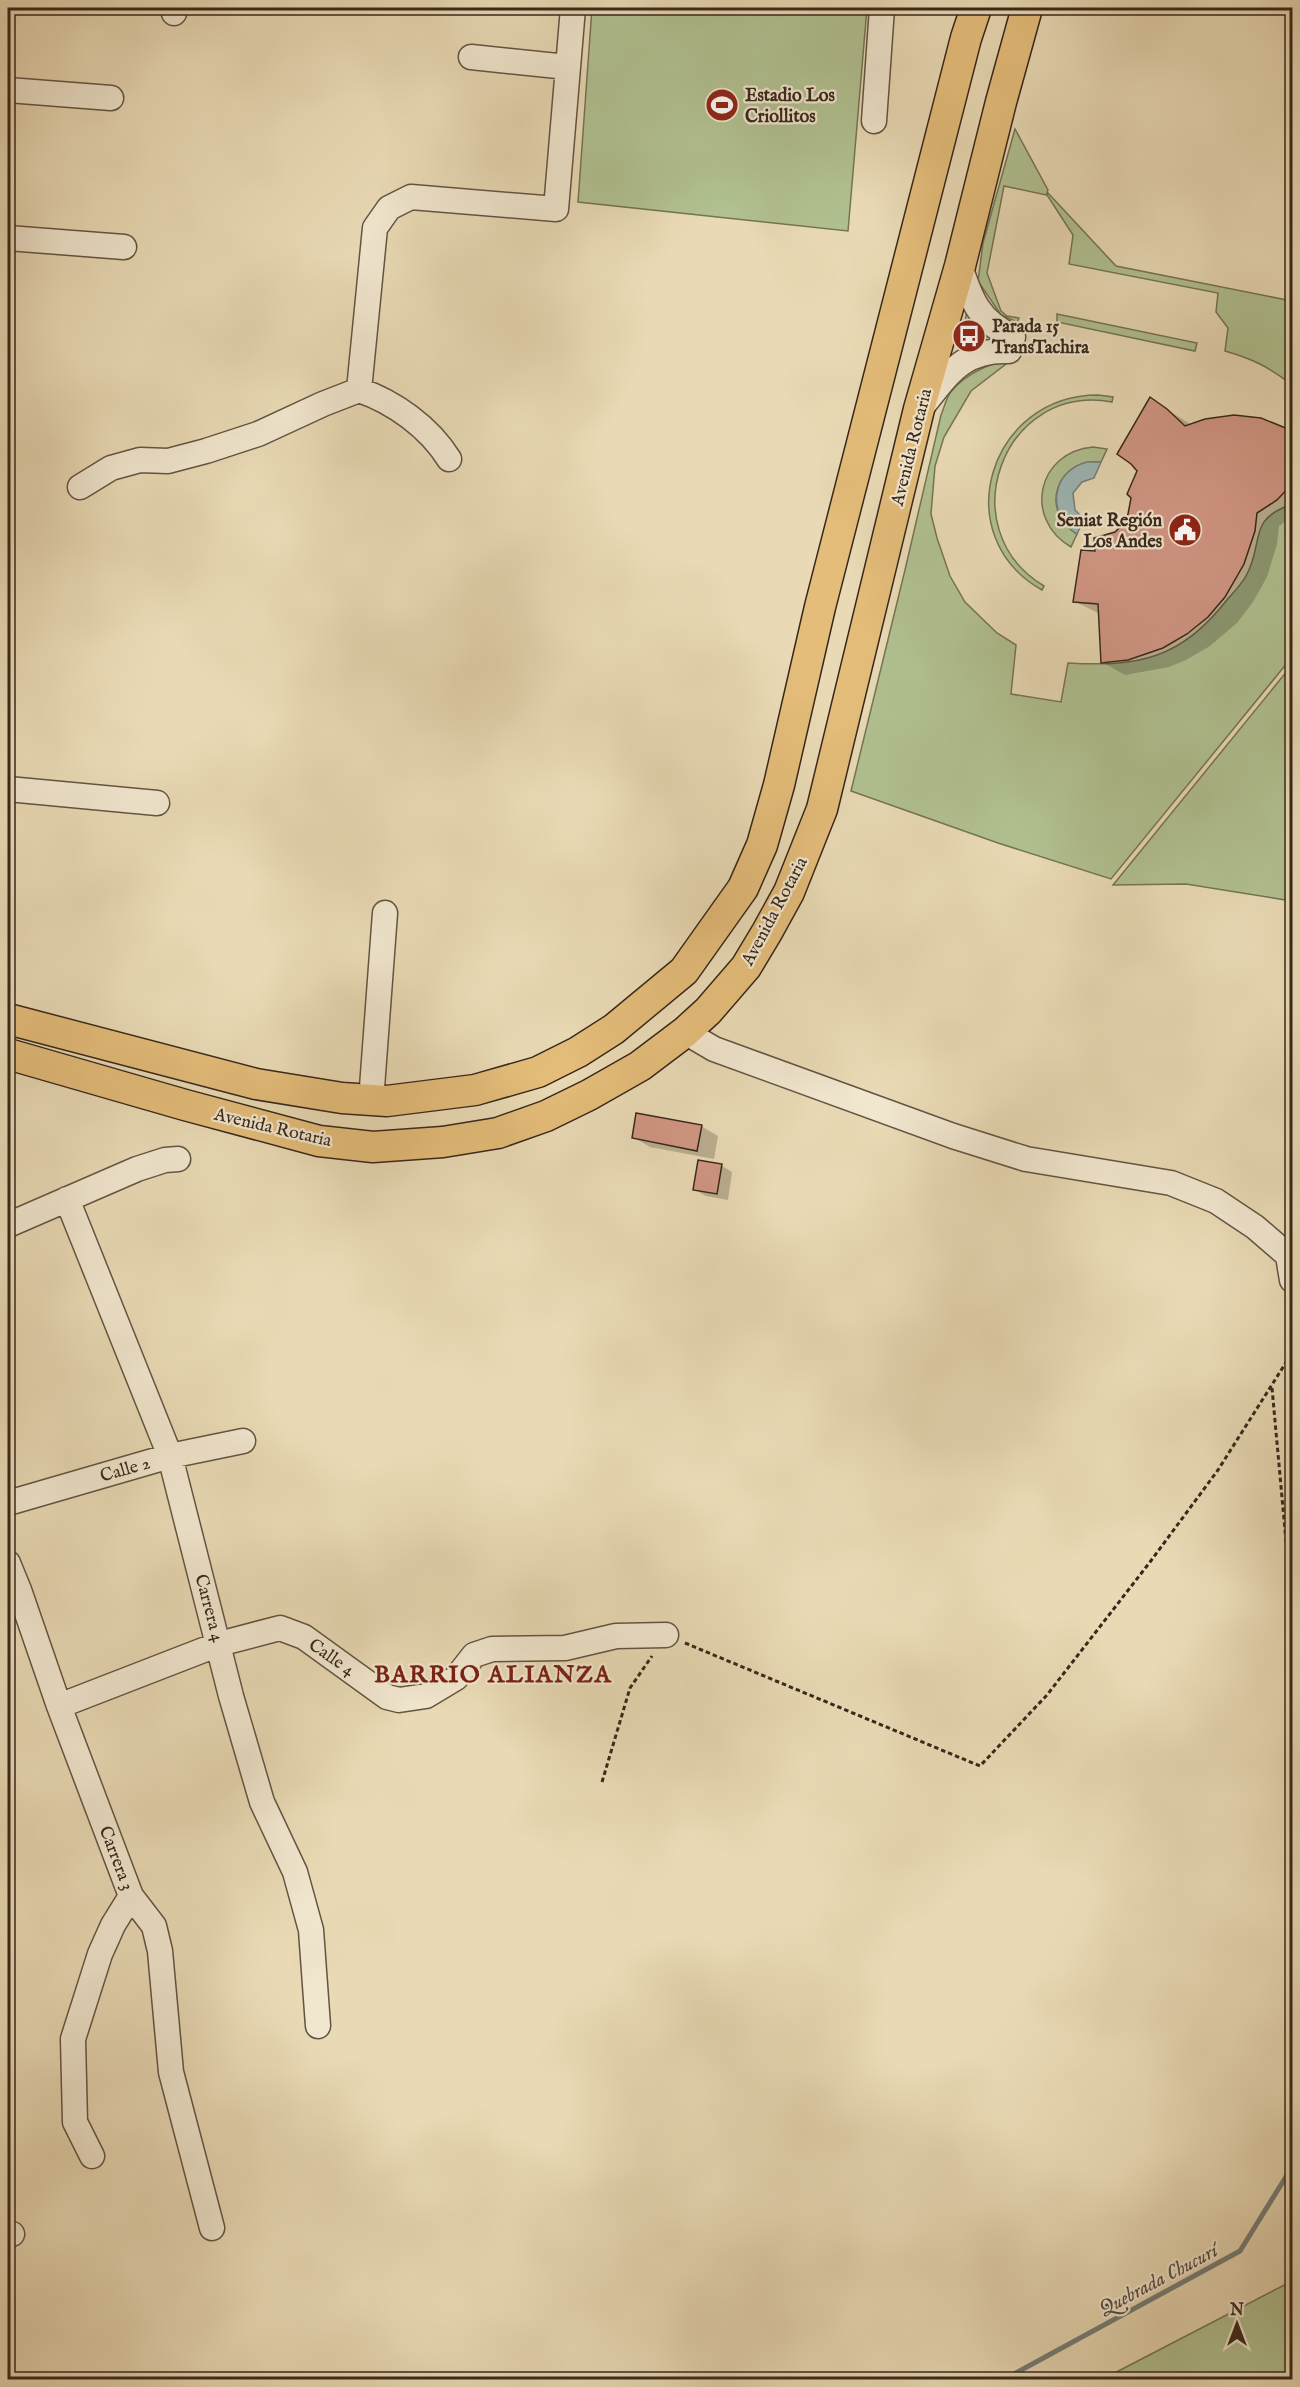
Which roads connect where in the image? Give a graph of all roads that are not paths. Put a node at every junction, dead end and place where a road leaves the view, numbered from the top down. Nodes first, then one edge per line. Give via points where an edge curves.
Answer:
1 (573, 8) edge
2 (882, 8) edge
3 (976, 8) edge
4 (1027, 8) edge
5 (471, 57) dead end
6 (567, 66) junction
7 (8, 90) edge
8 (111, 98) dead end
9 (874, 120) dead end
10 (8, 238) edge
11 (124, 247) dead end
12 (960, 266) junction
13 (359, 390) junction
14 (920, 410) junction
15 (449, 459) dead end
16 (80, 487) dead end
17 (8, 789) edge
18 (157, 803) dead end
19 (385, 913) dead end
20 (8, 1019) edge
21 (686, 1032) junction
22 (8, 1054) edge
23 (371, 1101) junction
24 (171, 1160) dead end
25 (67, 1199) junction
26 (8, 1225) edge
27 (1291, 1257) edge
28 (1293, 1280) edge
29 (243, 1441) dead end
30 (170, 1456) junction
31 (8, 1503) edge
32 (8, 1563) edge
33 (13, 1592) edge
34 (666, 1635) road end
35 (219, 1644) junction
36 (59, 1706) junction
37 (131, 1896) junction
38 (318, 2026) dead end
39 (92, 2156) dead end
40 (212, 2228) dead end

1 - 6 street
2 - 9 street
3 - 23 main road via 826,584 779,785 762,845 743,888 684,971 614,1029 578,1052 538,1072 475,1090
4 - 12 main road, Avenida Rotaria
5 - 6 street
6 - 13 street via 556,209 411,197 389,208 375,228
7 - 8 street
10 - 11 street
12 - 14 main road, Avenida Rotaria
12 - 14 street via 968,293 984,317 1011,344 955,367
13 - 15 street via 378,397 419,425
13 - 16 street via 258,434 168,461 140,460 111,468
14 - 21 main road, Avenida Rotaria via 822,809 806,853 789,892 746,967
17 - 18 street
19 - 23 street
20 - 23 main road via 256,1084
21 - 22 main road, Avenida Rotaria via 640,1066 546,1116 498,1133 373,1147 319,1141
21 - 27 street via 714,1049 952,1136 1026,1159 1171,1183 1216,1201
24 - 25 street via 122,1175
25 - 26 street
25 - 30 street, Carrera 4
27 - 28 street
29 - 30 street, Calle 2
30 - 31 street, Calle 2
30 - 35 street, Carrera 4
32 - 33 street, Carrera 3
33 - 36 street, Carrera 3
34 - 35 street, Calle 4 via 616,1636 566,1648 492,1649 474,1655 456,1678 426,1696 399,1700 387,1696 304,1637 280,1628
35 - 36 street, Calle 4
35 - 38 street, Carrera 4 via 262,1802 295,1872 311,1930
36 - 37 street, Carrera 3
37 - 39 street via 100,1954 73,2038 75,2122
37 - 40 street, Carrera 3 via 154,1926 171,2072

